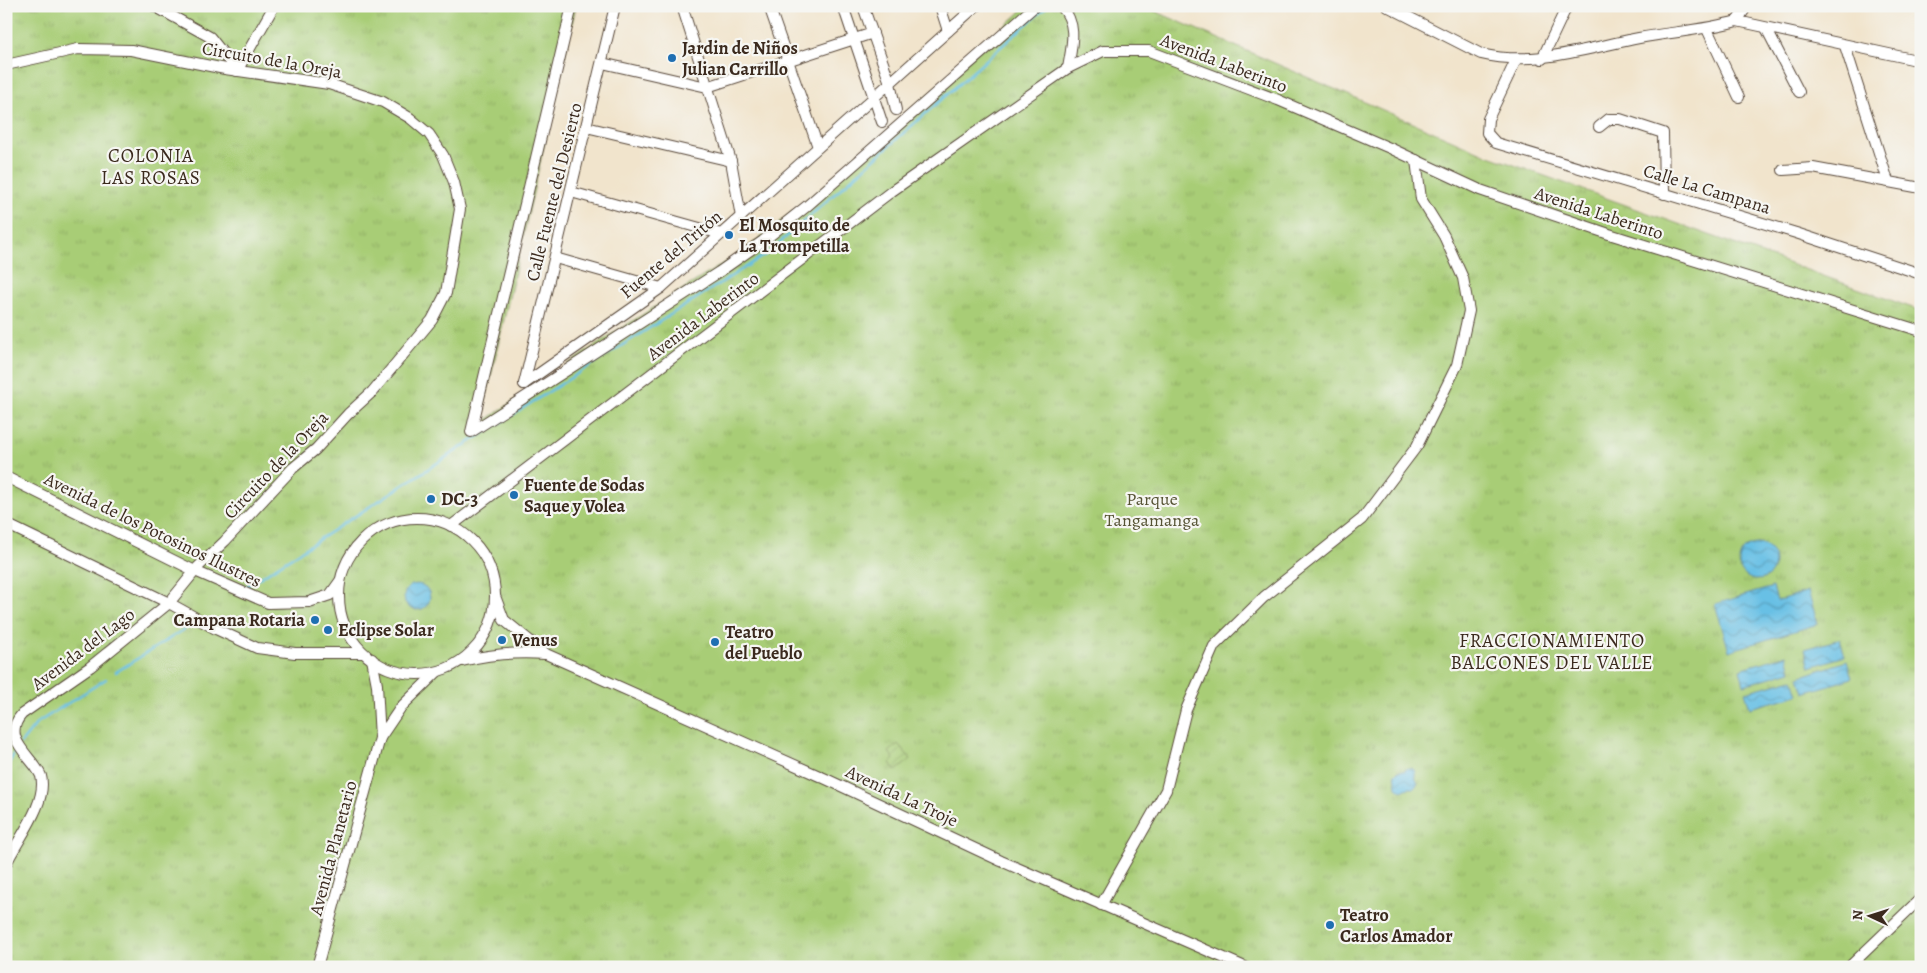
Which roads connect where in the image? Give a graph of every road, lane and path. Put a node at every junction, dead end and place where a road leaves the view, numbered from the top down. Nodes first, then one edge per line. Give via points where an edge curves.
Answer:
1 (154, 6) edge
2 (274, 6) edge
3 (572, 6) edge
4 (615, 6) edge
5 (682, 6) edge
6 (768, 6) edge
7 (843, 6) edge
8 (864, 6) edge
9 (940, 6) edge
10 (976, 6) edge
11 (1035, 6) edge
12 (1061, 6) edge
13 (1387, 6) edge
14 (1568, 6) edge
15 (1747, 6) edge
16 (1737, 21) junction
17 (1766, 28) junction
18 (1707, 29) junction
19 (948, 31) junction
20 (873, 33) junction
21 (854, 39) junction
22 (1845, 46) junction
23 (1542, 59) junction
24 (1516, 60) junction
25 (788, 61) junction
26 (1921, 61) edge
27 (602, 63) junction
28 (6, 65) edge
29 (1068, 68) junction
30 (237, 71) junction
31 (890, 83) junction
32 (707, 87) junction
33 (1798, 92) dead end
34 (874, 97) junction
35 (1739, 97) dead end
36 (896, 110) dead end
37 (882, 122) dead end
38 (586, 127) junction
39 (1599, 127) dead end
40 (818, 147) junction
41 (1416, 160) junction
42 (731, 161) junction
43 (1783, 170) dead end
44 (1888, 181) junction
45 (1921, 188) edge
46 (571, 192) junction
47 (1664, 194) junction
48 (741, 217) junction
49 (721, 234) junction
50 (555, 258) junction
51 (1921, 274) edge
52 (661, 288) junction
53 (1921, 331) edge
54 (524, 384) joint
55 (6, 477) edge
56 (6, 524) edge
57 (451, 526) junction
58 (195, 571) junction
59 (340, 581) junction
60 (495, 596) junction
61 (169, 603) junction
62 (341, 613) junction
63 (352, 615) dead end
64 (363, 653) junction
65 (546, 654) junction
66 (372, 659) junction
67 (460, 661) junction
68 (437, 672) junction
69 (380, 738) junction
70 (6, 864) edge
71 (1921, 898) edge
72 (1101, 905) junction
73 (317, 967) edge
74 (1245, 967) edge
75 (1849, 967) edge

1 - 30 street via 210,37
2 - 30 street
3 - 11 street via 471,432 763,241
4 - 27 street, Calle Fuente del Desierto
5 - 32 street
6 - 25 street
7 - 21 street
8 - 20 street
9 - 19 street
10 - 19 street, Fuente del Tritón
12 - 29 street via 1069,14 1072,24
13 - 24 street via 1481,54
14 - 23 street
15 - 16 street
16 - 17 street
16 - 18 street
17 - 22 street
17 - 33 street
18 - 23 street via 1641,38
18 - 35 street
19 - 31 street, Fuente del Tritón
20 - 21 street
20 - 31 street
21 - 25 street
21 - 34 street
22 - 26 street
22 - 44 street
23 - 24 street
24 - 47 street, Calle La Campana via 1488,119 1487,133 1496,143
25 - 32 street
25 - 40 street
27 - 32 street
27 - 38 street, Calle Fuente del Desierto
28 - 30 street, Circuito de la Oreja via 78,50 130,50
29 - 41 street, Avenida Laberinto via 1104,51 1149,51 1278,100
29 - 57 street, Avenida Laberinto via 892,191
30 - 58 street, Circuito de la Oreja via 329,84 383,102 410,118 429,134 443,155 460,209 446,293 432,320 372,392 293,468
31 - 34 street, Fuente del Tritón
31 - 36 street
32 - 42 street
34 - 37 street
34 - 40 street, Fuente del Tritón
38 - 42 street
38 - 46 street, Calle Fuente del Desierto
39 - 47 street via 1609,119 1620,119 1664,132
40 - 48 street, Fuente del Tritón
41 - 53 street, Avenida Laberinto via 1480,190 1609,234
41 - 72 street via 1421,199 1444,236 1463,278 1469,311 1457,365 1417,446 1362,519 1264,597 1214,646 1186,710 1166,790
42 - 48 street
43 - 44 street via 1813,168
44 - 45 street
46 - 49 street
46 - 50 street, Calle Fuente del Desierto
47 - 51 street, Calle La Campana via 1796,232
48 - 49 street, Fuente del Tritón
49 - 52 street, Fuente del Tritón
50 - 52 street
50 - 54 street, Calle Fuente del Desierto
52 - 54 street, Fuente del Tritón
55 - 58 street, Avenida de los Potosinos Ilustres
56 - 61 street
57 - 59 street via 437,520 412,517 387,523 366,536 349,556
57 - 60 street via 479,548 491,570
58 - 59 street, Avenida de los Potosinos Ilustres via 268,603 309,602 330,595
58 - 61 street, Avenida del Lago
59 - 62 street
60 - 65 street, Avenida La Troje via 504,620
60 - 67 street via 491,621 479,644
61 - 64 street via 257,648 295,654
61 - 70 street, Avenida del Lago via 15,722 14,736 41,775 42,795
62 - 63 street
62 - 64 street via 348,632
64 - 66 street
65 - 67 street, Avenida La Troje via 516,652
65 - 72 street, Avenida La Troje
66 - 68 street via 385,668 410,674
66 - 69 street, Avenida Planetario
67 - 68 street
68 - 69 street, Avenida Planetario via 401,708
69 - 73 street, Avenida Planetario
71 - 75 street
72 - 74 street, Avenida La Troje

